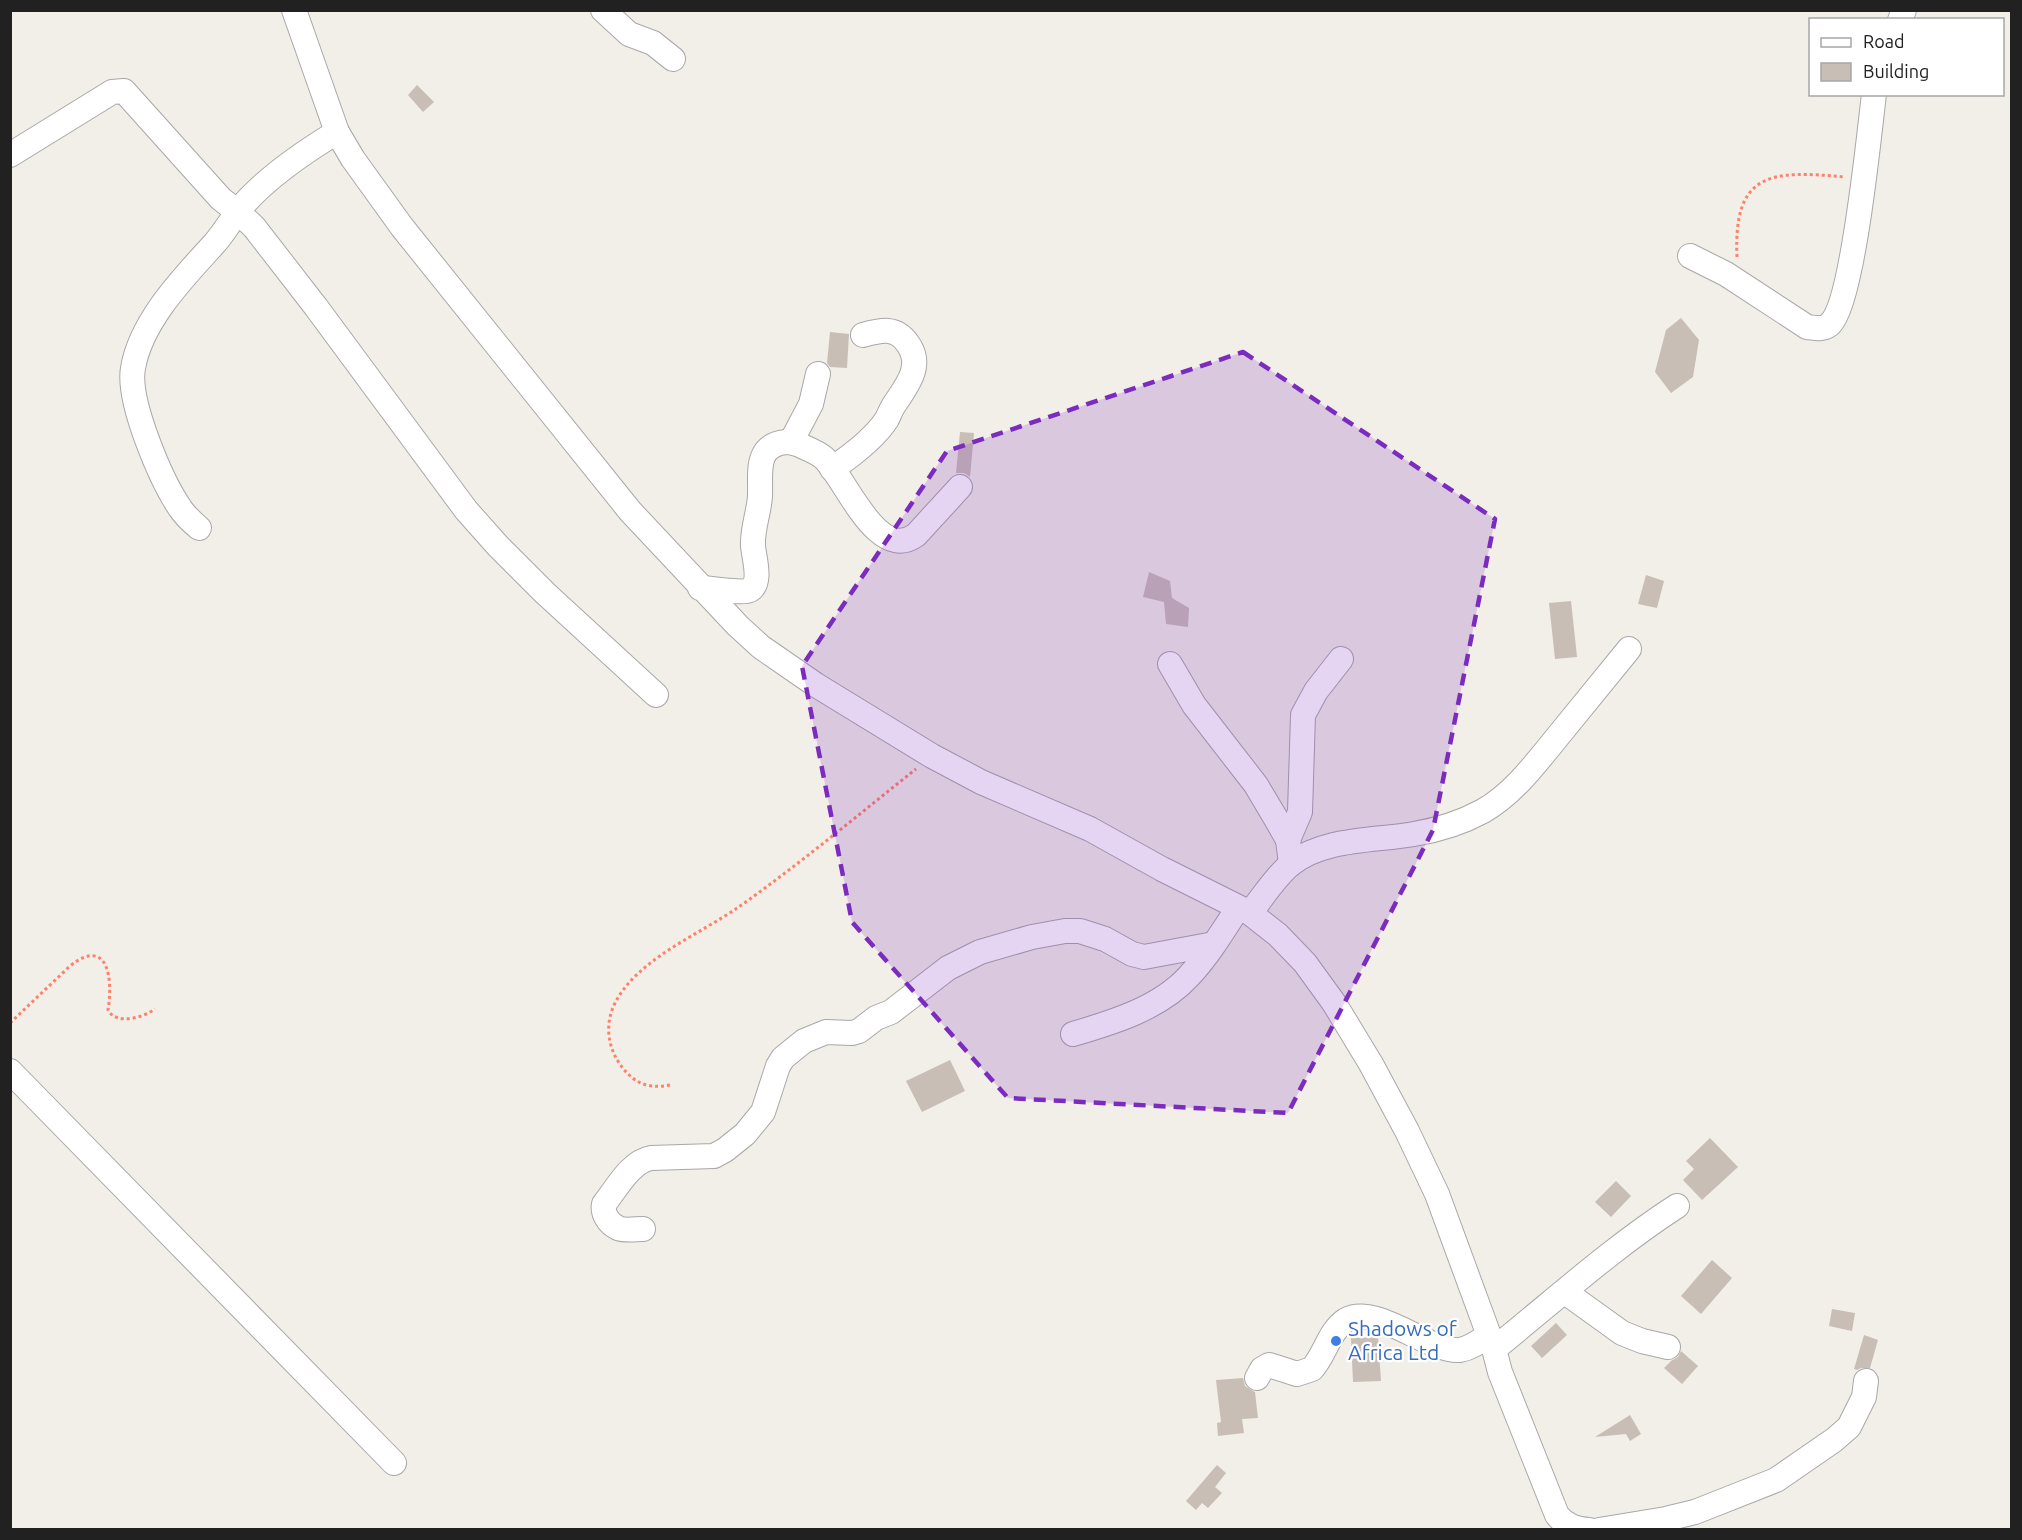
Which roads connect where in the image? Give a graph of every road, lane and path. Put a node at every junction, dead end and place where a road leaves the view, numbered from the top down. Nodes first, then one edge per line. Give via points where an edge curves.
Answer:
1 (294, 10) edge
2 (603, 10) edge
3 (673, 59) dead end
4 (1874, 96) edge
5 (337, 132) junction
6 (10, 155) edge
7 (1863, 180) junction
8 (238, 212) junction
9 (1690, 256) dead end
10 (1737, 281) junction
11 (863, 335) dead end
12 (818, 374) dead end
13 (811, 404) junction
14 (791, 442) junction
15 (829, 464) junction
16 (960, 487) dead end
17 (199, 528) dead end
18 (700, 588) junction
19 (1629, 649) dead end
20 (1341, 659) dead end
21 (1170, 664) dead end
22 (656, 695) dead end
23 (932, 756) junction
24 (1287, 840) junction
25 (1291, 864) junction
26 (1244, 910) junction
27 (1214, 944) junction
28 (155, 1009) dead end
29 (10, 1023) edge
30 (1073, 1034) dead end
31 (10, 1071) edge
32 (670, 1085) dead end
33 (1677, 1206) dead end
34 (643, 1229) dead end
35 (1565, 1292) junction
36 (1492, 1342) junction
37 (1668, 1347) dead end
38 (1257, 1378) dead end
39 (1866, 1381) dead end
40 (394, 1463) dead end
41 (1589, 1530) edge
42 (1599, 1530) edge

1 - 5 street
2 - 3 street via 629,34 653,43
4 - 7 street
5 - 8 street via 282,169
5 - 18 street via 402,228 494,345 630,511
6 - 8 street via 121,90 221,199
7 - 10 path via 1790,174 1757,185 1744,199 1738,217
7 - 10 street via 1844,295 1840,309 1827,326 1807,327
8 - 17 street via 175,287 139,346 132,370 133,393 158,466 179,508
8 - 22 street via 316,307 466,510 545,593
9 - 10 street
11 - 15 street via 885,329 895,331 912,350 914,371 886,420 872,436
12 - 13 street
13 - 14 street
13 - 15 street
14 - 15 street
14 - 18 street via 769,449 759,464 753,588 742,592
15 - 16 street via 873,525 887,538 899,542 916,535
18 - 23 street via 761,647
19 - 25 street via 1519,781 1491,806 1436,830 1343,844 1313,852
20 - 24 street via 1303,715 1300,812
21 - 24 street via 1194,705 1256,785
23 - 26 street via 1089,829
23 - 32 path via 740,906 649,964 624,989 610,1016 612,1052 634,1080 650,1087
24 - 25 street
25 - 26 street
26 - 27 street
26 - 36 street via 1278,935 1311,969 1371,1064 1437,1194
27 - 30 street via 1174,991 1116,1021
27 - 34 street via 1138,956 1105,939 1065,931 980,952 948,968 903,1004 858,1031 826,1032 804,1041 778,1066 763,1112 725,1150 714,1156 651,1158 635,1165 603,1210 619,1229
28 - 29 path via 144,1017 110,1015 110,977 94,954 70,966
31 - 40 street
33 - 35 street via 1639,1231
35 - 36 street
35 - 37 street via 1623,1333
36 - 38 street via 1458,1350 1442,1348 1377,1320 1354,1317 1333,1334 1312,1369 1297,1374 1269,1365
36 - 41 street via 1500,1372 1557,1515 1563,1523
39 - 42 street via 1864,1397 1849,1427 1776,1480 1695,1512

